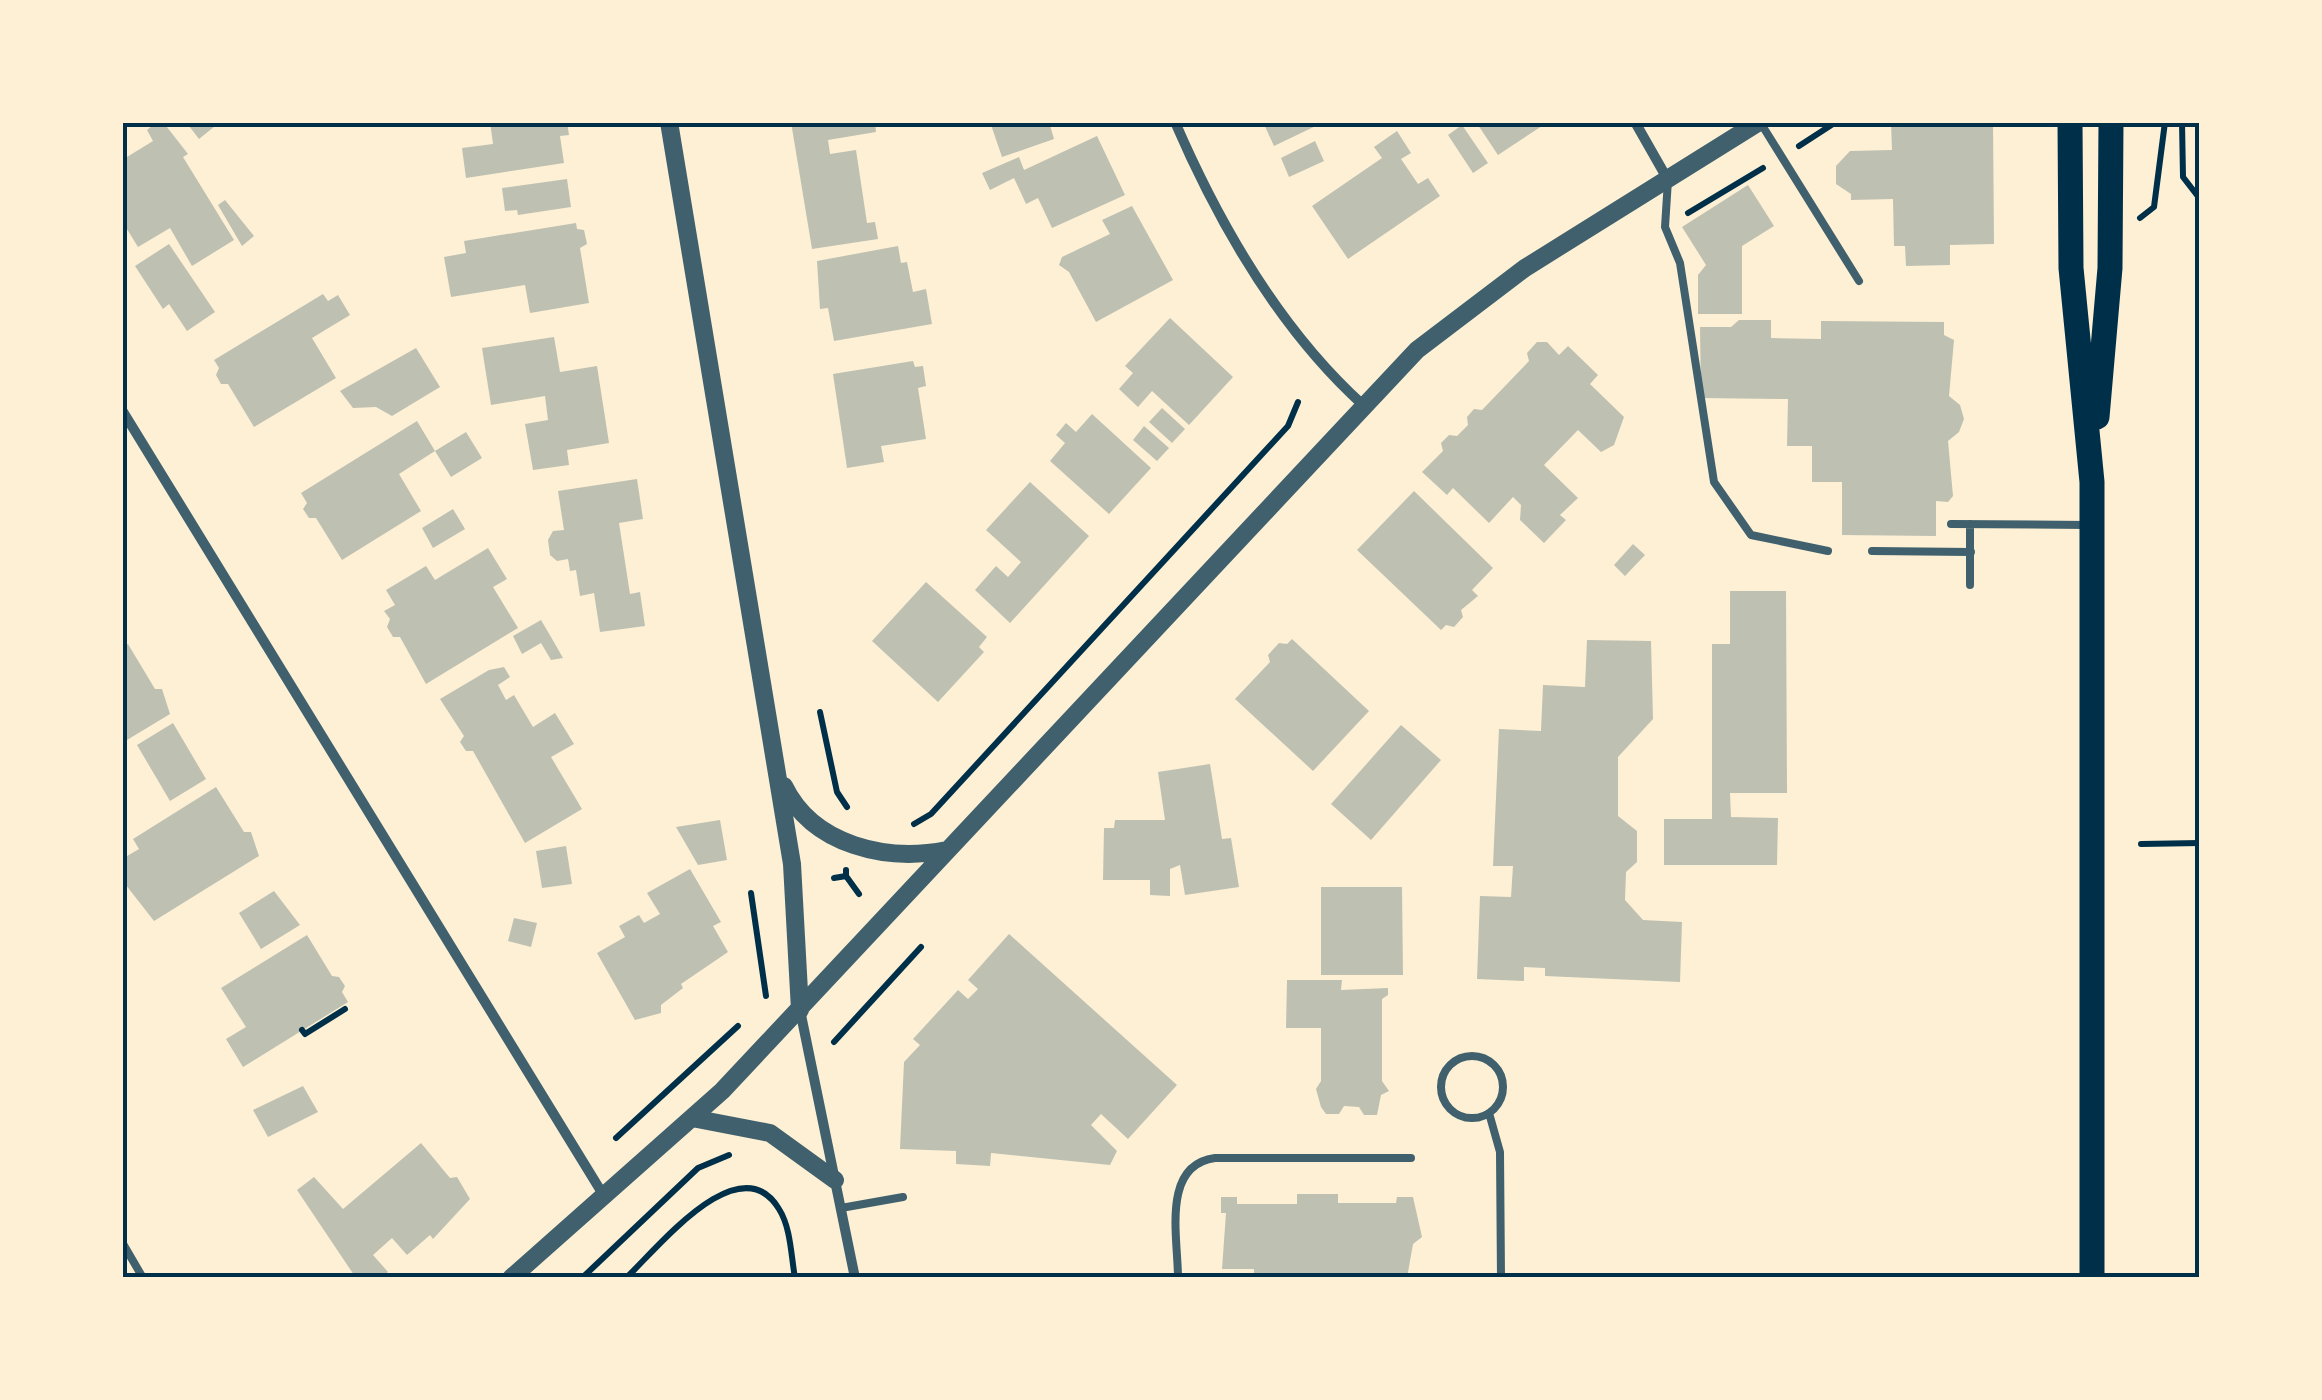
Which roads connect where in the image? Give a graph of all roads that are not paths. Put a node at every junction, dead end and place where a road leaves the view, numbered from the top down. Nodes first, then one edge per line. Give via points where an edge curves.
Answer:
1 (669, 122) edge
2 (1175, 122) edge
3 (1636, 122) edge
4 (1759, 122) edge
5 (2070, 122) edge
6 (2111, 122) edge
7 (1668, 180) junction
8 (1859, 280) dead end
9 (1363, 405) junction
10 (122, 410) edge
11 (2092, 482) junction
12 (1950, 524) dead end
13 (1970, 524) junction
14 (2092, 525) junction
15 (1872, 551) dead end
16 (1828, 552) dead end
17 (1971, 552) junction
18 (1970, 585) dead end
19 (777, 772) junction
20 (948, 850) junction
21 (800, 1010) junction
22 (1489, 1113) junction
23 (692, 1118) junction
24 (1412, 1158) dead end
25 (835, 1180) junction
26 (604, 1196) junction
27 (903, 1197) dead end
28 (842, 1208) junction
29 (122, 1242) edge
30 (144, 1278) edge
31 (511, 1278) edge
32 (855, 1278) edge
33 (1178, 1278) edge
34 (1501, 1278) edge
35 (2092, 1278) edge

1 - 19 street
2 - 9 street via 1273,302 1314,359
3 - 7 street
4 - 7 street
4 - 8 lane
5 - 11 main road via 2071,268
6 - 11 main road via 2110,268
7 - 9 street via 1466,311
7 - 16 lane via 1665,227 1680,262 1714,482 1751,536
9 - 20 street
10 - 26 street
11 - 14 main road
12 - 13 lane
13 - 14 lane
13 - 17 lane
14 - 35 main road
15 - 17 lane
17 - 18 lane
19 - 20 street via 798,808 829,834 904,855
19 - 21 street via 795,885
20 - 21 street
21 - 23 street
21 - 25 street
22 - 22 lane via 1465,1118 1446,1104 1441,1080 1454,1060 1478,1056 1498,1069 1503,1093
22 - 34 lane via 1500,1152
23 - 25 street via 770,1133
23 - 26 street
24 - 33 lane via 1215,1158 1195,1164 1178,1187
25 - 28 street
26 - 31 street
27 - 28 lane
28 - 32 street
29 - 30 lane

